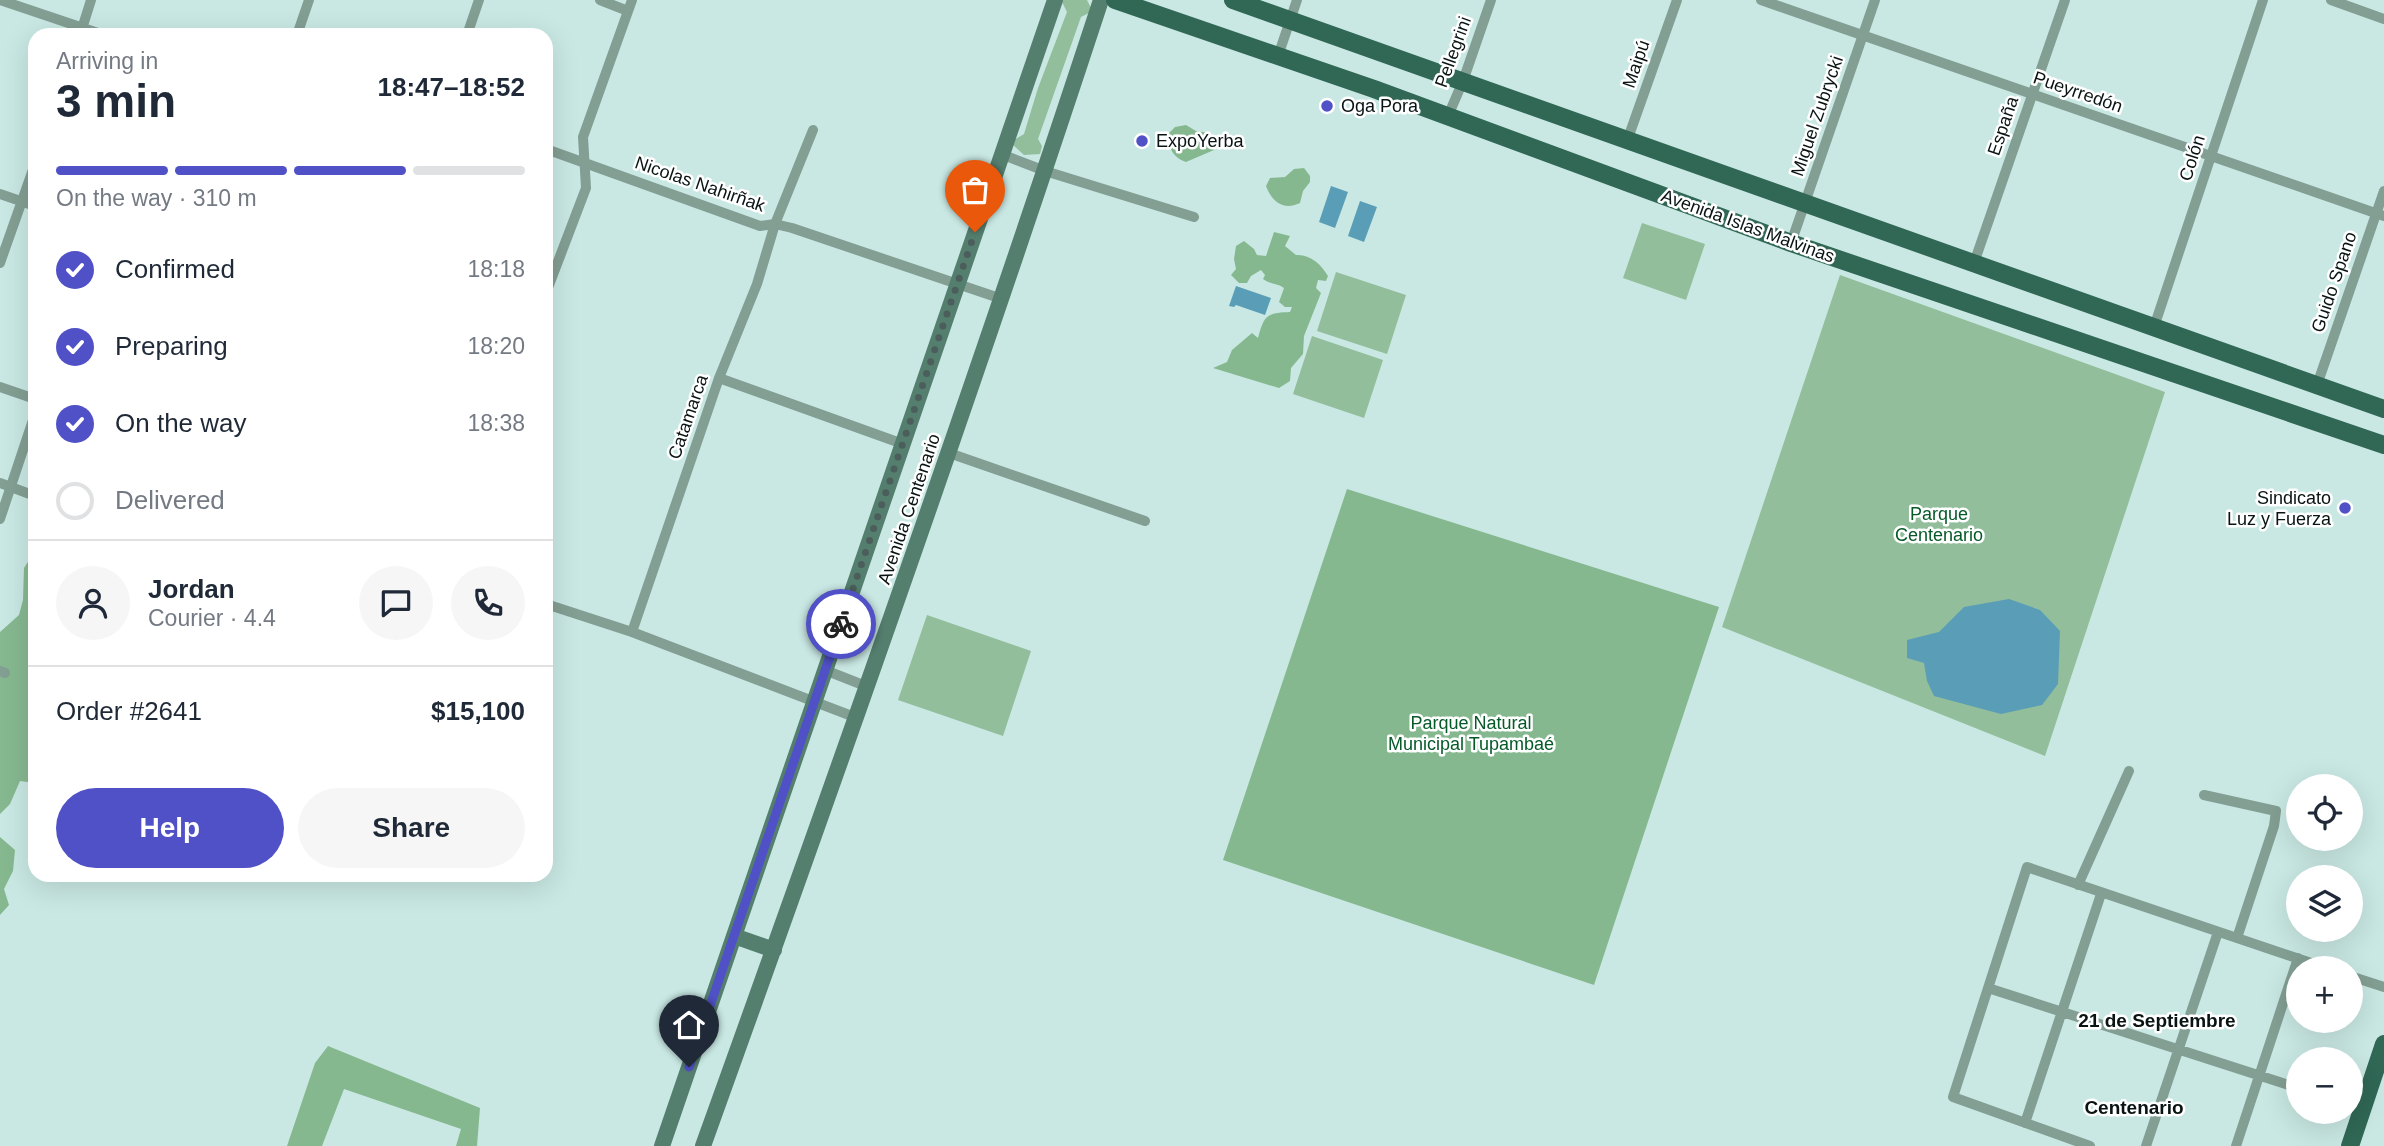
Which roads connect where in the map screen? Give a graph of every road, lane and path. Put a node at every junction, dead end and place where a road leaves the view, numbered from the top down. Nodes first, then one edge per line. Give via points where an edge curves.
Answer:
1 (91, 0) edge
2 (309, 0) edge
3 (479, 0) edge
4 (600, 0) edge
5 (1055, 0) edge
6 (1101, 0) edge
7 (1115, 0) edge
8 (1233, 0) edge
9 (1297, 0) edge
10 (1491, 0) edge
11 (1677, 0) edge
12 (1761, 0) edge
13 (1875, 0) edge
14 (2065, 0) edge
15 (2263, 0) edge
16 (2331, 0) edge
17 (1, 1) edge
18 (630, 6) edge
19 (0, 8) edge
20 (2384, 19) edge
21 (1290, 21) junction
22 (74, 28) edge
23 (83, 28) edge
24 (300, 28) edge
25 (469, 28) edge
26 (1863, 35) junction
27 (1278, 56) junction
28 (1463, 81) junction
29 (2032, 94) junction
30 (1448, 116) junction
31 (813, 130) dead end
32 (1627, 141) junction
33 (553, 152) edge
34 (1001, 154) junction
35 (2211, 156) junction
36 (585, 163) junction
37 (1045, 172) junction
38 (28, 184) edge
39 (2384, 191) edge
40 (0, 194) edge
41 (22, 201) junction
42 (28, 203) edge
43 (1805, 203) junction
44 (2380, 215) edge
45 (1194, 217) dead end
46 (775, 225) junction
47 (1791, 243) junction
48 (1974, 263) junction
49 (0, 264) edge
50 (553, 275) edge
51 (957, 285) junction
52 (1002, 299) junction
53 (2154, 327) junction
54 (719, 378) junction
55 (2317, 385) junction
56 (0, 387) edge
57 (28, 397) edge
58 (2384, 409) edge
59 (28, 431) edge
60 (903, 444) junction
61 (2384, 445) edge
62 (949, 453) junction
63 (5, 485) edge
64 (28, 493) edge
65 (0, 519) edge
66 (1145, 521) dead end
67 (553, 606) edge
68 (632, 632) junction
69 (825, 670) junction
70 (868, 687) junction
71 (814, 702) junction
72 (857, 718) junction
73 (2129, 771) dead end
74 (2204, 794) dead end
75 (2078, 884) junction
76 (2101, 894) junction
77 (2218, 932) junction
78 (734, 936) junction
79 (2237, 938) junction
80 (774, 950) junction
81 (2292, 956) edge
82 (2363, 980) edge
83 (2384, 987) edge
84 (1988, 988) junction
85 (2286, 995) edge
86 (2063, 1012) junction
87 (2384, 1044) edge
88 (2180, 1048) junction
89 (2260, 1075) junction
90 (2286, 1084) edge
91 (2363, 1092) edge
92 (2025, 1123) junction
93 (2353, 1124) edge
94 (662, 1146) edge
95 (703, 1146) edge
96 (2090, 1146) edge
97 (2147, 1146) edge
98 (2236, 1146) edge
99 (2350, 1146) edge

1 - 23 street
2 - 24 street
3 - 25 street
4 - 18 street
5 - 34 main road, Avenida Centenario
6 - 37 main road, Avenida Centenario
7 - 27 main road, Avenida Islas Malvinas
8 - 21 main road
9 - 21 street
10 - 28 street, Pellegrini
11 - 32 street, Maipú
12 - 26 street, Pueyrredón
13 - 26 street, Miguel Zubrycki
14 - 29 street, España
15 - 35 street, Colón
16 - 20 street
17 - 19 street
17 - 22 street
18 - 36 street via 583,137
21 - 27 street
21 - 28 main road
26 - 29 street, Pueyrredón
26 - 43 street, Miguel Zubrycki
27 - 30 main road, Avenida Islas Malvinas
28 - 30 street, Pellegrini
28 - 32 main road
29 - 35 street, Pueyrredón
29 - 48 street, España
30 - 47 main road, Avenida Islas Malvinas
31 - 46 street, Catamarca
32 - 43 main road
33 - 36 street, Nicolas Nahirñak
34 - 37 street
34 - 51 main road, Avenida Centenario
35 - 44 street, Pueyrredón
35 - 53 street, Colón
36 - 46 street, Nicolas Nahirñak via 760,226
36 - 50 street via 586,188
37 - 45 street
37 - 52 main road, Avenida Centenario
38 - 41 street
39 - 44 street, Guido Spano
40 - 41 street
41 - 42 street
41 - 49 street
43 - 47 street, Miguel Zubrycki
43 - 48 main road
44 - 55 street, Guido Spano
46 - 51 street, Nicolas Nahirñak
46 - 54 street, Catamarca
47 - 61 main road, Avenida Islas Malvinas
48 - 53 main road
51 - 52 street, Nicolas Nahirñak
51 - 60 main road, Avenida Centenario
52 - 62 main road, Avenida Centenario
53 - 55 main road
54 - 60 street
54 - 68 street, Catamarca
55 - 58 main road
56 - 57 street
59 - 63 street
60 - 69 main road, Avenida Centenario
62 - 66 street
62 - 70 main road, Avenida Centenario
63 - 64 street
63 - 65 street
67 - 68 street
68 - 71 street
69 - 70 street
69 - 71 main road, Avenida Centenario
70 - 72 main road, Avenida Centenario
71 - 72 street
71 - 78 main road, Avenida Centenario
72 - 80 main road, Avenida Centenario
73 - 75 street
74 - 79 street via 2276,811
75 - 76 street
75 - 84 street via 2027,867
76 - 77 street
76 - 86 street
77 - 79 street
77 - 88 street
78 - 80 main road
78 - 94 main road, Avenida Centenario
79 - 81 street
80 - 95 main road, Avenida Centenario
82 - 83 street
84 - 86 street
84 - 92 street via 1953,1097
85 - 89 street
86 - 88 street
86 - 92 street
87 - 91 main road
88 - 89 street
88 - 97 street
89 - 90 street
89 - 98 street
92 - 96 street
93 - 99 main road

